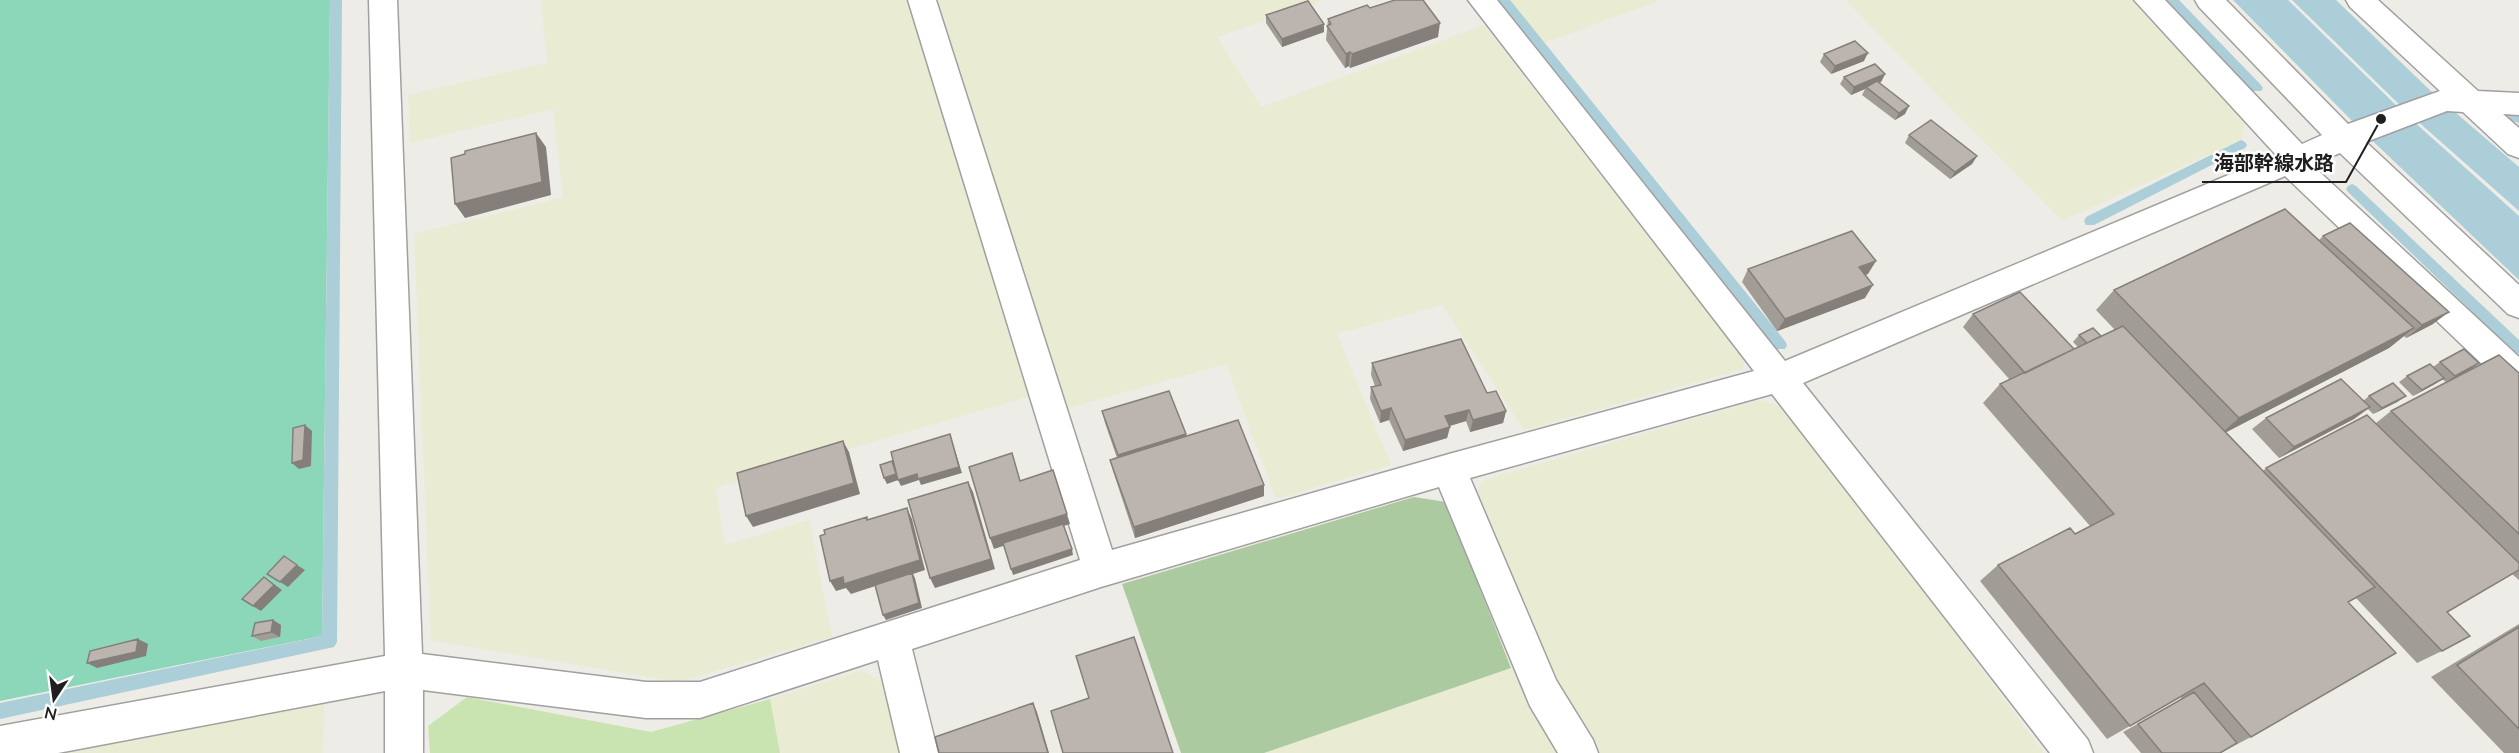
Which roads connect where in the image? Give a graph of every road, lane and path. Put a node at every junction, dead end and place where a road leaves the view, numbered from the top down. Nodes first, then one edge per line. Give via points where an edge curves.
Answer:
1 (383, 0) edge
2 (922, 0) edge
3 (1482, 0) edge
4 (2148, 0) edge
5 (2209, 0) edge
6 (2360, 0) edge
7 (2457, 100) junction
8 (2519, 104) edge
9 (2351, 135) junction
10 (2519, 146) edge
11 (2294, 161) junction
12 (2519, 306) edge
13 (1779, 378) junction
14 (2519, 378) edge
15 (1449, 469) junction
16 (1101, 570) junction
17 (891, 638) junction
18 (404, 670) junction
19 (0, 745) edge
20 (404, 753) edge
21 (918, 753) edge
22 (1579, 753) edge
23 (2074, 753) edge

1 - 18 street
2 - 16 street
3 - 13 street
4 - 11 street
5 - 9 street
6 - 7 street
7 - 8 street
7 - 9 street
7 - 10 street
9 - 11 street
9 - 12 street
11 - 13 street
11 - 14 street
13 - 15 street
13 - 23 street
15 - 16 street
15 - 22 street via 1543,693
16 - 17 street
17 - 18 street via 700,700 646,700
17 - 21 street
18 - 19 street
18 - 20 street

